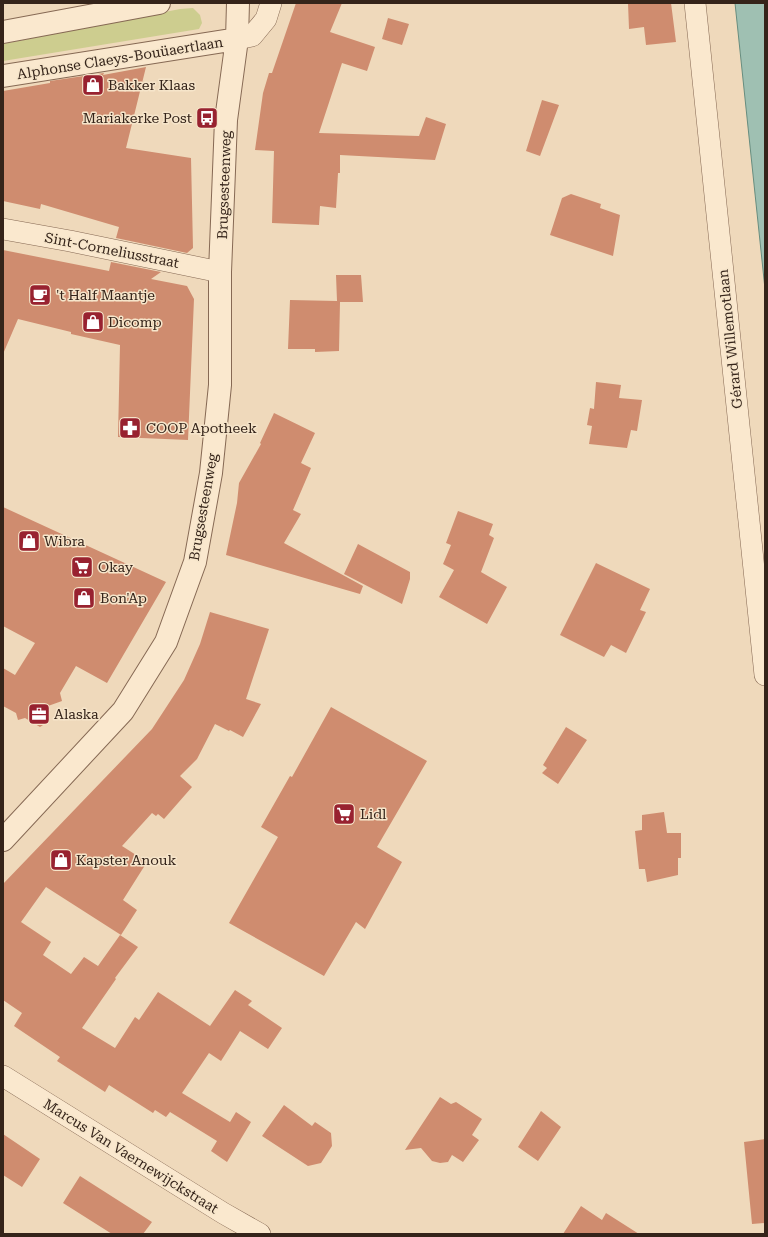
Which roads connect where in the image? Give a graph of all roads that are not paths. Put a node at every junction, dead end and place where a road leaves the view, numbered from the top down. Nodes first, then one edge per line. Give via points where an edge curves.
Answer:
1 (159, 3) edge
2 (238, 3) edge
3 (271, 3) edge
4 (695, 3) edge
5 (3, 32) edge
6 (237, 39) junction
7 (3, 76) edge
8 (3, 229) edge
9 (220, 272) junction
10 (765, 675) edge
11 (3, 840) edge
12 (3, 1076) edge
13 (260, 1234) edge

1 - 5 street
2 - 6 street, Brugsesteenweg
3 - 6 street via 266,19 252,36
4 - 10 street, Gérard Willemotlaan
6 - 7 street, Alphonse Claeys-Bouüaertlaan
6 - 9 street, Brugsesteenweg via 226,120
8 - 9 street, Sint-Corneliusstraat
9 - 11 street, Brugsesteenweg via 220,385 211,473 195,562 166,642 123,711
12 - 13 street, Marcus Van Vaernewijckstraat

